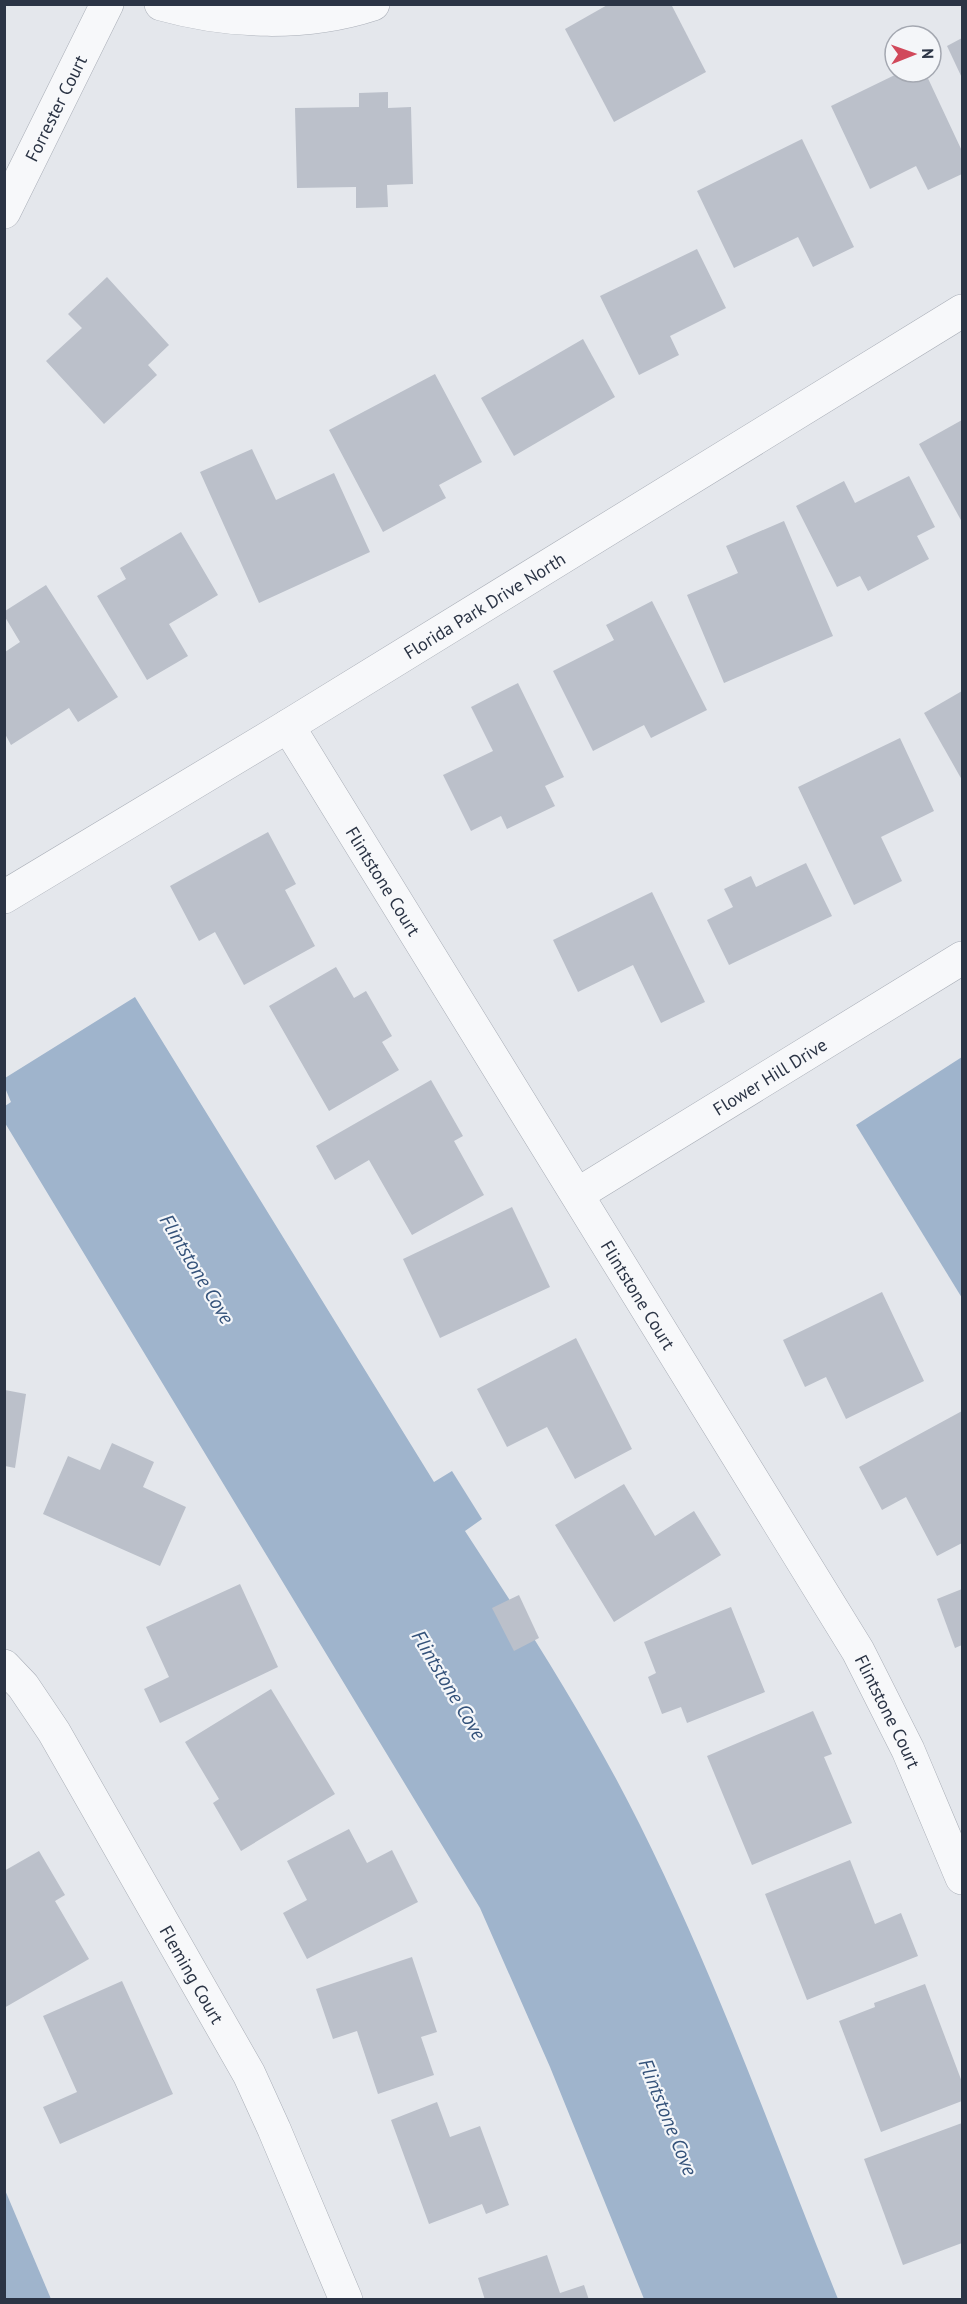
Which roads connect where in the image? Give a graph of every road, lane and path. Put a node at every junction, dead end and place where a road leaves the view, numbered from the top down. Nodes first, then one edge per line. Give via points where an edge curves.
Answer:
1 (107, 4) edge
2 (161, 4) edge
3 (373, 4) edge
4 (4, 212) edge
5 (963, 311) edge
6 (288, 726) junction
7 (4, 897) edge
8 (963, 958) edge
9 (578, 1194) junction
10 (4, 1666) edge
11 (963, 1878) edge
12 (346, 2300) edge

1 - 4 street, Forrester Court
2 - 3 street via 219,17 257,19 325,16
5 - 6 street, Florida Park Drive North
6 - 7 street, Florida Park Drive North
6 - 9 street, Flintstone Court
8 - 9 street, Flower Hill Drive
9 - 11 street, Flintstone Court via 858,1651 908,1750
10 - 12 street, Fleming Court via 23,1686 54,1732 249,2074

